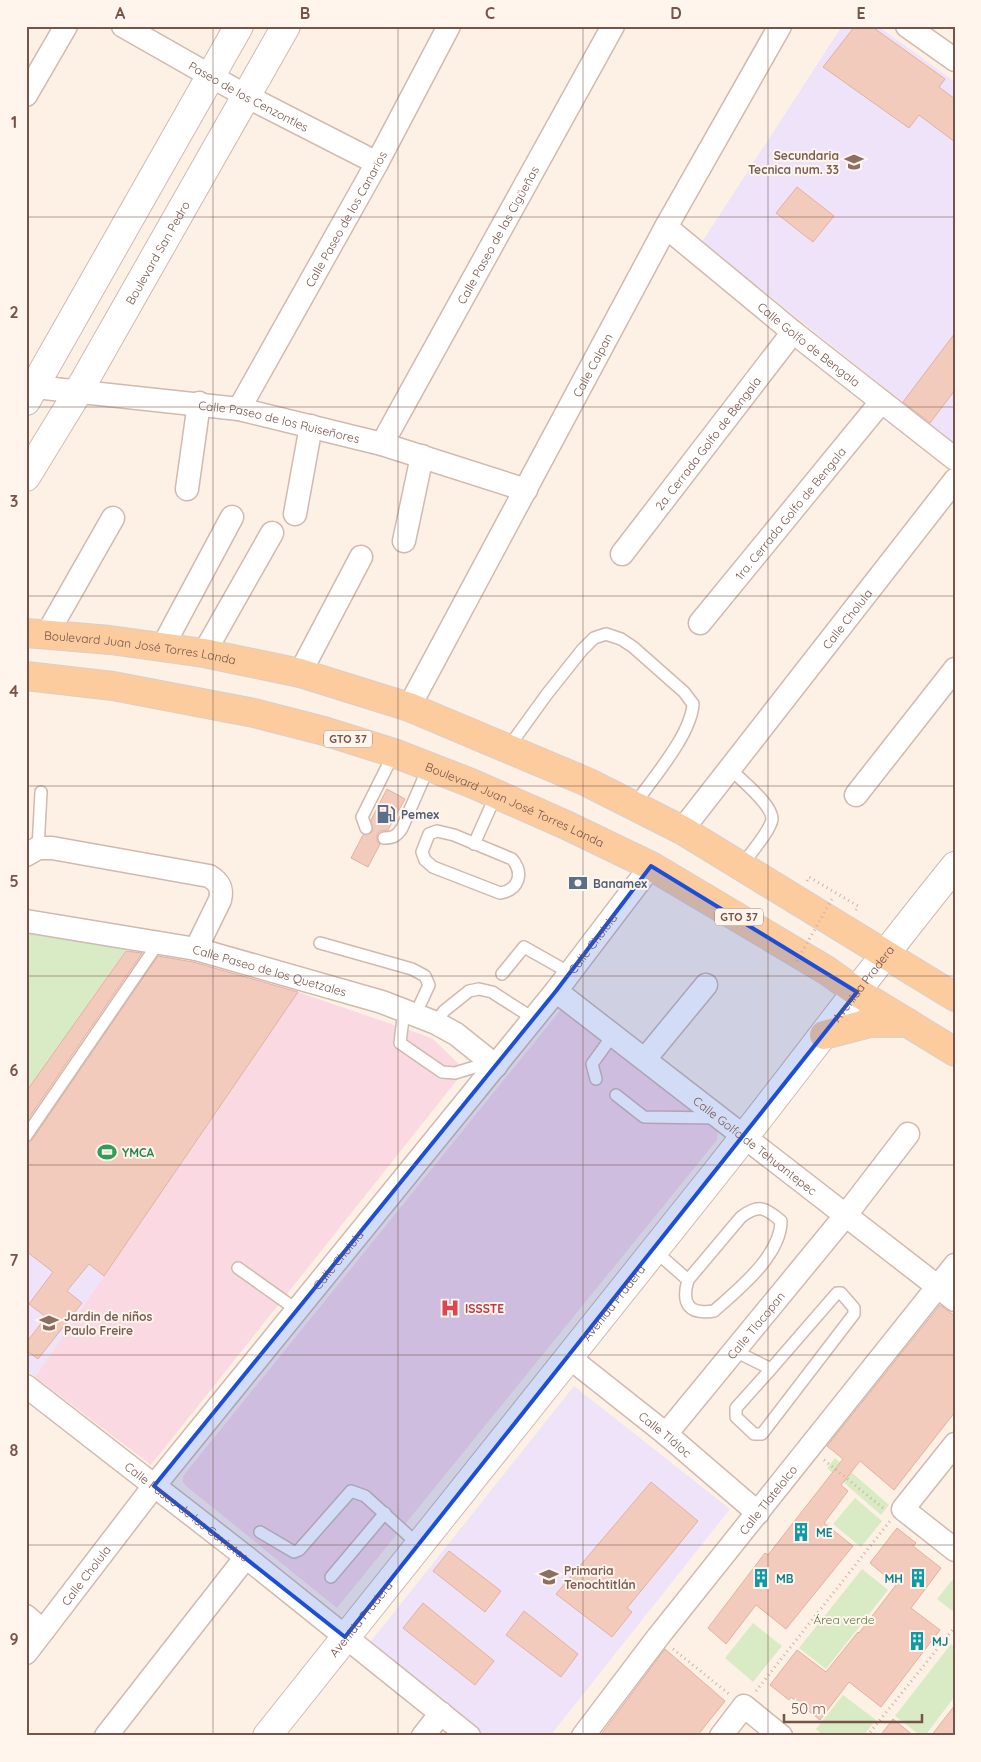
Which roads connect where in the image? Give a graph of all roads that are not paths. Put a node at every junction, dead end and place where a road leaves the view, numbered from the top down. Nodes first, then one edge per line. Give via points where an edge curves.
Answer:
1 (66, 26) edge
2 (123, 26) edge
3 (239, 26) edge
4 (286, 26) edge
5 (449, 26) edge
6 (613, 26) edge
7 (780, 26) edge
8 (907, 26) edge
9 (955, 60) edge
10 (210, 76) junction
11 (26, 95) edge
12 (246, 96) junction
13 (376, 163) junction
14 (666, 228) junction
15 (793, 332) junction
16 (29, 391) edge
17 (78, 392) junction
18 (881, 402) junction
19 (200, 403) junction
20 (239, 409) junction
21 (311, 426) junction
22 (382, 444) junction
23 (422, 456) junction
24 (955, 460) edge
25 (26, 477) edge
26 (955, 480) edge
27 (187, 489) dead end
28 (526, 490) junction
29 (296, 514) dead end
30 (232, 517) dead end
31 (113, 518) dead end
32 (272, 533) dead end
33 (404, 541) dead end
34 (622, 554) dead end
35 (361, 557) dead end
36 (700, 623) dead end
37 (36, 633) edge
38 (163, 646) junction
39 (204, 653) junction
40 (955, 669) edge
41 (300, 673) junction
42 (26, 676) edge
43 (409, 707) junction
44 (508, 748) junction
45 (394, 753) junction
46 (429, 766) junction
47 (730, 768) junction
48 (41, 792) dead end
49 (496, 795) junction
50 (856, 795) dead end
51 (634, 805) junction
52 (366, 828) dead end
53 (682, 830) junction
54 (384, 838) dead end
55 (474, 844) junction
56 (32, 851) edge
57 (742, 865) junction
58 (651, 866) junction
59 (955, 866) edge
60 (26, 921) edge
61 (159, 942) junction
62 (320, 943) dead end
63 (196, 949) junction
64 (884, 954) junction
65 (570, 973) junction
66 (502, 974) dead end
67 (706, 985) dead end
68 (556, 991) junction
69 (857, 992) junction
70 (955, 997) edge
71 (418, 1015) junction
72 (534, 1019) junction
73 (908, 1023) junction
74 (613, 1035) junction
75 (824, 1035) junction
76 (955, 1052) edge
77 (645, 1058) junction
78 (493, 1064) junction
79 (596, 1079) dead end
80 (616, 1095) dead end
81 (721, 1118) junction
82 (908, 1134) dead end
83 (26, 1136) edge
84 (745, 1137) junction
85 (845, 1216) junction
86 (654, 1251) junction
87 (955, 1265) edge
88 (238, 1268) dead end
89 (688, 1280) junction
90 (946, 1294) edge
91 (297, 1310) junction
92 (735, 1351) junction
93 (570, 1358) junction
94 (771, 1369) junction
95 (26, 1386) edge
96 (666, 1434) junction
97 (955, 1444) edge
98 (154, 1486) junction
99 (385, 1513) junction
100 (758, 1513) junction
101 (260, 1532) dead end
102 (420, 1546) junction
103 (955, 1550) edge
104 (246, 1557) junction
105 (331, 1577) dead end
106 (26, 1616) edge
107 (44, 1631) junction
108 (345, 1637) junction
109 (26, 1653) edge
110 (441, 1713) junction
111 (106, 1736) edge
112 (267, 1736) edge
113 (423, 1736) edge
114 (469, 1736) edge
115 (583, 1736) edge
116 (721, 1736) edge
117 (781, 1736) edge

1 - 11 street
2 - 10 street, Paseo de los Cenzontles
3 - 10 street
4 - 12 street, Boulevard San Pedro
5 - 13 street, Calle Paseo de los Canarios
6 - 22 street, Calle Paseo de las Cigüeñas
7 - 14 street, Calle Calpan
8 - 9 street
10 - 12 street, Paseo de los Cenzontles
10 - 16 street
12 - 13 street, Paseo de los Cenzontles
12 - 17 street, Boulevard San Pedro
13 - 20 street, Calle Paseo de los Canarios
14 - 15 street, Calle Golfo de Bengala
14 - 28 street, Calle Calpan
15 - 18 street, Calle Golfo de Bengala
15 - 34 street, 2a. Cerrada Golfo de Bengala
16 - 17 street, Calle Paseo de los Ruiseñores
17 - 19 street, Calle Paseo de los Ruiseñores
17 - 25 street, Boulevard San Pedro
18 - 24 street, Calle Golfo de Bengala
18 - 36 street, 1ra. Cerrada Golfo de Bengala
19 - 20 street, Calle Paseo de los Ruiseñores
19 - 27 street
20 - 21 street, Calle Paseo de los Ruiseñores
21 - 22 street, Calle Paseo de los Ruiseñores
21 - 29 street
22 - 23 street, Calle Paseo de los Ruiseñores
23 - 28 street, Calle Paseo de los Ruiseñores
23 - 33 street
26 - 47 street, Calle Cholula
28 - 43 street, Calle Calpan
30 - 38 street
31 - 37 street
32 - 39 street
35 - 41 street
37 - 38 main road, Boulevard Juan José Torres Landa
38 - 39 main road, Boulevard Juan José Torres Landa
39 - 41 main road, Boulevard Juan José Torres Landa
40 - 50 street
41 - 43 main road, Boulevard Juan José Torres Landa
42 - 45 main road, Boulevard Juan José Torres Landa / GTO 37 via 113,686 254,713
43 - 44 main road, Boulevard Juan José Torres Landa
44 - 51 main road, Boulevard Juan José Torres Landa
44 - 51 lane via 547,694 594,638 606,634 621,639 684,692 693,704 692,718 685,732
45 - 46 main road, Boulevard Juan José Torres Landa / GTO 37
45 - 52 lane via 362,817
46 - 49 main road, Boulevard Juan José Torres Landa / GTO 37
46 - 54 lane via 398,835
47 - 53 street, Calle Cholula
47 - 57 lane via 769,807 772,819
48 - 56 lane
49 - 55 lane
49 - 58 main road, Boulevard Juan José Torres Landa / GTO 37 via 566,824
51 - 53 main road, Boulevard Juan José Torres Landa
53 - 57 main road, Boulevard Juan José Torres Landa
55 - 55 lane via 454,834 437,831 429,834 422,852 425,860 433,866 486,889 500,893 516,886 520,875 512,859
56 - 63 street via 52,848 199,873 218,881 222,892 220,900
57 - 64 main road, Boulevard Juan José Torres Landa
58 - 65 street, Calle Cholula
58 - 69 main road, Boulevard Juan José Torres Landa / GTO 37 via 826,970
59 - 64 street, Avenida Pradera
60 - 61 street, Calle Paseo de los Quetzales
61 - 63 street, Calle Paseo de los Quetzales
61 - 83 lane
62 - 71 lane via 412,969 425,976 429,985
63 - 71 street, Calle Paseo de los Quetzales
64 - 69 street, Avenida Pradera
64 - 70 main road, Boulevard Juan José Torres Landa
65 - 66 lane via 524,947
65 - 68 street, Calle Cholula
67 - 77 street
68 - 72 street, Calle Cholula
68 - 74 street, Calle Golfo de Tehuantepec
69 - 73 main road, Boulevard Juan José Torres Landa / GTO 37
69 - 75 street, Avenida Pradera
71 - 72 lane via 444,1011 469,991 479,989 492,992
71 - 78 street, Calle Paseo de los Quetzales via 456,1034
71 - 78 lane via 400,1043 442,1072 456,1073
72 - 78 street, Calle Cholula
73 - 75 main road via 870,1023
73 - 76 main road, Boulevard Juan José Torres Landa / GTO 37
74 - 77 street, Calle Golfo de Tehuantepec
74 - 79 lane via 592,1064
75 - 84 street, Avenida Pradera
77 - 81 street, Calle Golfo de Tehuantepec
78 - 91 street, Calle Cholula
80 - 81 lane via 644,1117
81 - 84 street, Calle Golfo de Tehuantepec
82 - 85 street, Calle Tlacopan
84 - 85 street, Calle Golfo de Tehuantepec
84 - 86 street, Avenida Pradera
85 - 90 street, Calle Golfo de Tehuantepec
85 - 92 street, Calle Tlacopan
86 - 89 lane
86 - 93 street, Avenida Pradera
87 - 90 street, Calle Tlatelolco
88 - 91 lane
89 - 89 lane via 751,1209 762,1208 781,1221 781,1233 767,1258 714,1311 704,1313 686,1303 684,1295
90 - 100 street, Calle Tlatelolco via 808,1448
91 - 98 street, Calle Cholula
92 - 94 lane
92 - 96 street, Calle Tlacopan
93 - 96 street, Calle Tláloc
93 - 102 street, Avenida Pradera
94 - 94 lane via 736,1408 736,1418 754,1434 762,1434 854,1314 854,1308 842,1293 837,1293
95 - 98 street, Calle Paseo de las Gaviotas
96 - 100 street, Calle Tláloc
97 - 103 street via 898,1513
98 - 104 street, Calle Paseo de las Gaviotas
98 - 107 street, Calle Cholula
99 - 101 lane via 365,1496 350,1491 299,1550 294,1552
99 - 102 lane
99 - 105 lane
100 - 115 street, Calle Tlatelolco
102 - 108 street, Avenida Pradera
104 - 108 street, Calle Paseo de las Gaviotas
104 - 111 street
106 - 107 street
107 - 109 street, Calle Cholula
108 - 110 street, Calle Paseo de las Gaviotas
108 - 112 street, Avenida Pradera
110 - 113 street
110 - 114 street, Calle Paseo de las Gaviotas
116 - 117 street via 744,1706

